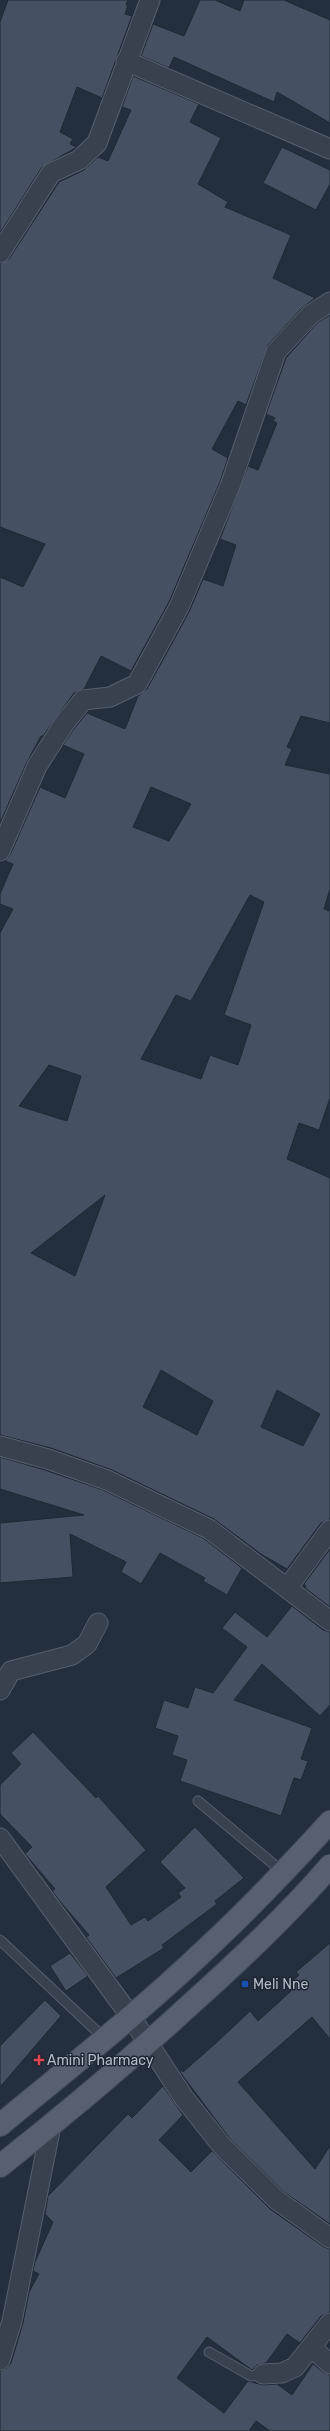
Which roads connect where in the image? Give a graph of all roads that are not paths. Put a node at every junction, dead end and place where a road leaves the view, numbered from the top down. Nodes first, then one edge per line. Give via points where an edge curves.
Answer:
1 (150, 0) edge
2 (126, 62) junction
3 (330, 149) edge
4 (0, 252) edge
5 (330, 302) edge
6 (0, 851) edge
7 (0, 1446) edge
8 (330, 1530) edge
9 (288, 1587) junction
10 (330, 1621) edge
11 (98, 1623) dead end
12 (0, 1690) edge
13 (198, 1801) dead end
14 (330, 1822) edge
15 (0, 1838) edge
16 (330, 1866) edge
17 (284, 1872) junction
18 (0, 1940) edge
19 (131, 2017) junction
20 (105, 2039) junction
21 (148, 2043) junction
22 (0, 2125) edge
23 (51, 2126) junction
24 (0, 2166) edge
25 (330, 2238) edge
26 (330, 2323) edge
27 (311, 2347) junction
28 (209, 2352) dead end
29 (0, 2360) edge
30 (330, 2364) edge
31 (263, 2374) joint

1 - 2 street
2 - 3 street
2 - 4 street via 97,143 79,160 51,173
5 - 6 street via 310,315 276,352 230,486 179,607 141,678 137,684 110,697 83,700 37,766
7 - 9 street via 48,1459 107,1480 209,1529
8 - 9 street
9 - 10 street
11 - 12 street via 87,1644 72,1654 12,1671
13 - 17 lane
14 - 17 main road
15 - 19 street
16 - 21 main road via 229,1970
17 - 19 main road via 206,1950
18 - 20 lane
19 - 20 main road
19 - 21 street
20 - 22 main road
21 - 23 main road
21 - 25 street via 184,2098 222,2146 277,2200
23 - 24 main road
23 - 29 street via 12,2321
26 - 27 street
27 - 30 street
27 - 31 street via 295,2367 282,2373
28 - 31 lane via 251,2376

